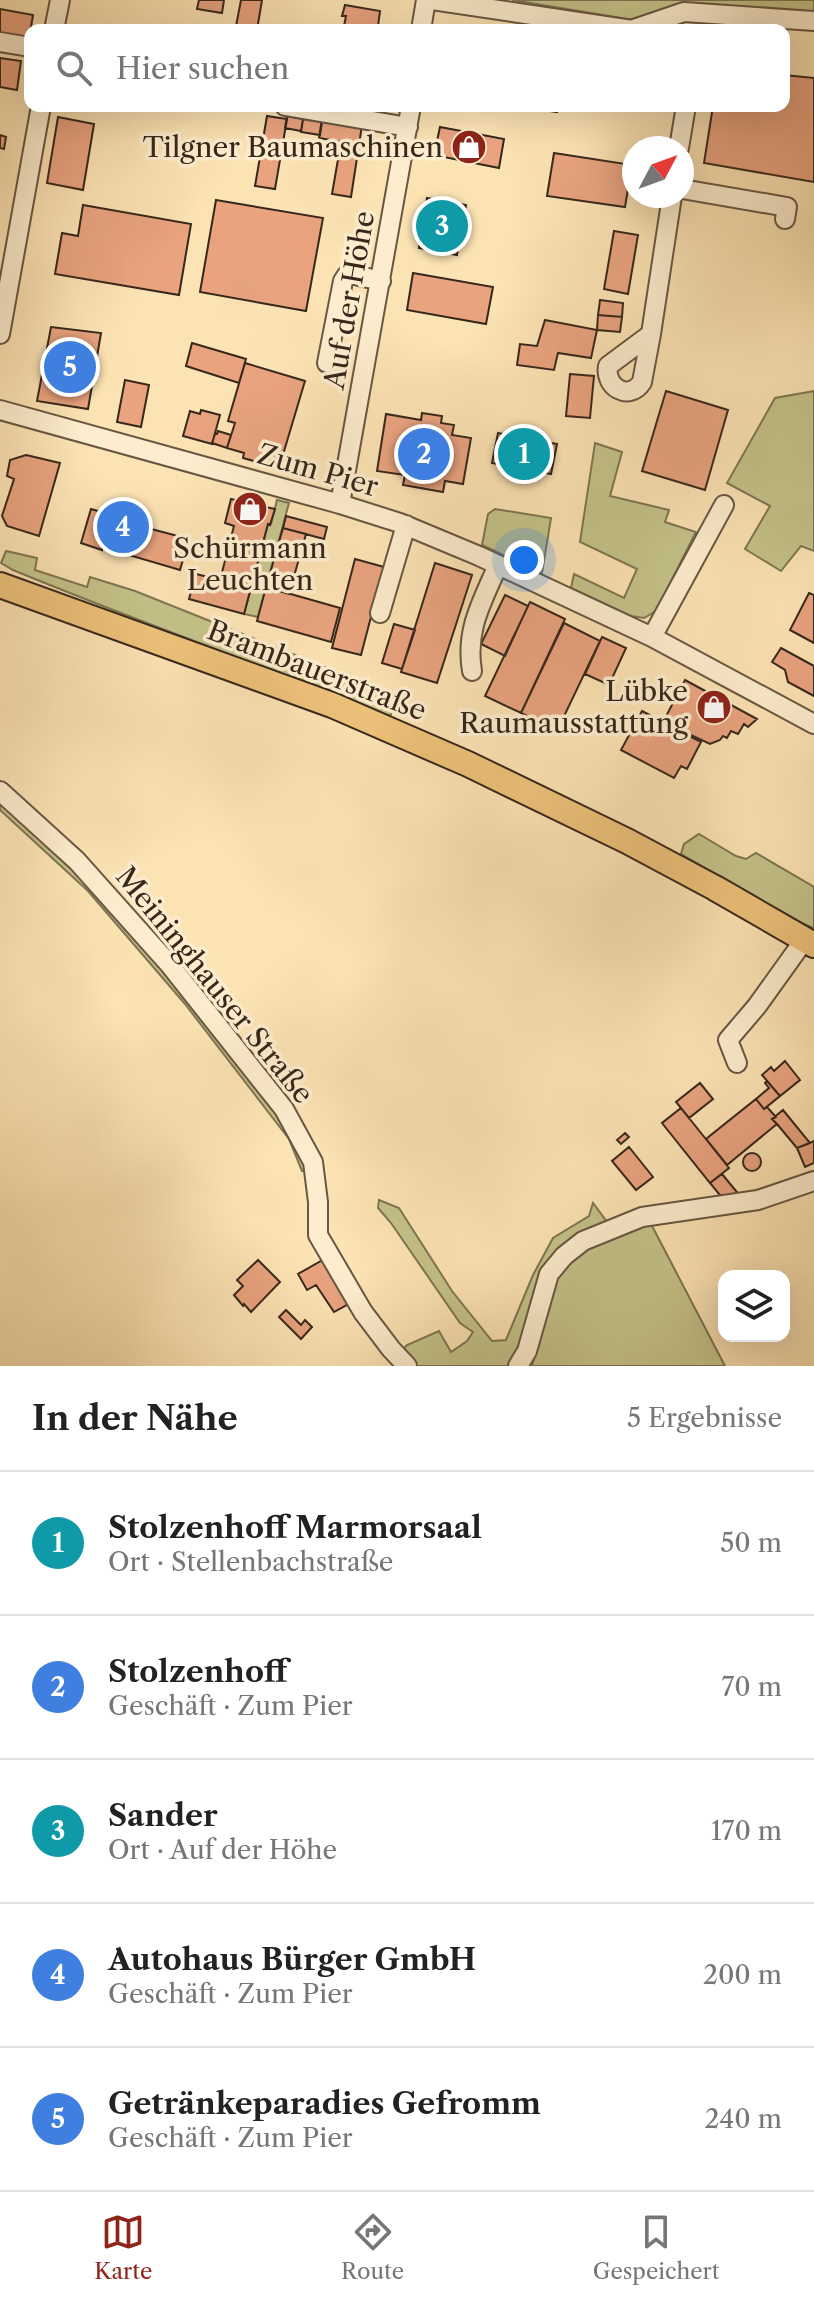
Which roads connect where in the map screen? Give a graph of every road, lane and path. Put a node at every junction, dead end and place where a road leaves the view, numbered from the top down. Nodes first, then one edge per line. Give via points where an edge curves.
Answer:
1 (60, 0) edge
2 (426, 0) edge
3 (432, 0) edge
4 (814, 21) edge
5 (55, 24) edge
6 (422, 24) edge
7 (592, 24) edge
8 (649, 24) edge
9 (0, 42) edge
10 (24, 46) edge
11 (40, 112) edge
12 (320, 112) edge
13 (410, 112) edge
14 (685, 112) edge
15 (408, 127) junction
16 (681, 136) edge
17 (694, 191) edge
18 (670, 208) edge
19 (785, 219) dead end
20 (381, 281) junction
21 (4, 287) edge
22 (0, 334) edge
23 (651, 334) dead end
24 (327, 363) dead end
25 (0, 410) edge
26 (340, 504) junction
27 (724, 505) dead end
28 (406, 525) junction
29 (498, 565) junction
30 (0, 585) edge
31 (380, 613) dead end
32 (652, 637) junction
33 (472, 671) dead end
34 (814, 724) edge
35 (0, 791) edge
36 (809, 942) edge
37 (737, 1063) dead end
38 (814, 1181) edge
39 (407, 1366) edge
40 (518, 1366) edge

1 - 5 street
2 - 6 street
3 - 7 street
4 - 8 street via 684,12
9 - 10 street
11 - 21 street
12 - 15 street
13 - 15 street, Auf der Höhe
14 - 16 street
15 - 20 street, Auf der Höhe
17 - 19 street via 787,207
18 - 23 street
20 - 24 street via 355,275 343,281
20 - 26 street, Auf der Höhe
21 - 22 street
25 - 26 street, Zum Pier
26 - 28 street, Zum Pier
27 - 32 street
28 - 29 street, Zum Pier
28 - 31 street
29 - 32 street, Zum Pier
29 - 33 street via 471,633
30 - 36 main road, Brambauerstraße via 332,705 468,764 627,841
32 - 34 street, Zum Pier
35 - 39 street, Meininghauser Straße via 77,861 169,964 284,1109 313,1162 318,1235 363,1312
36 - 37 street via 728,1040
38 - 40 street via 758,1200 642,1217 583,1241 549,1274

